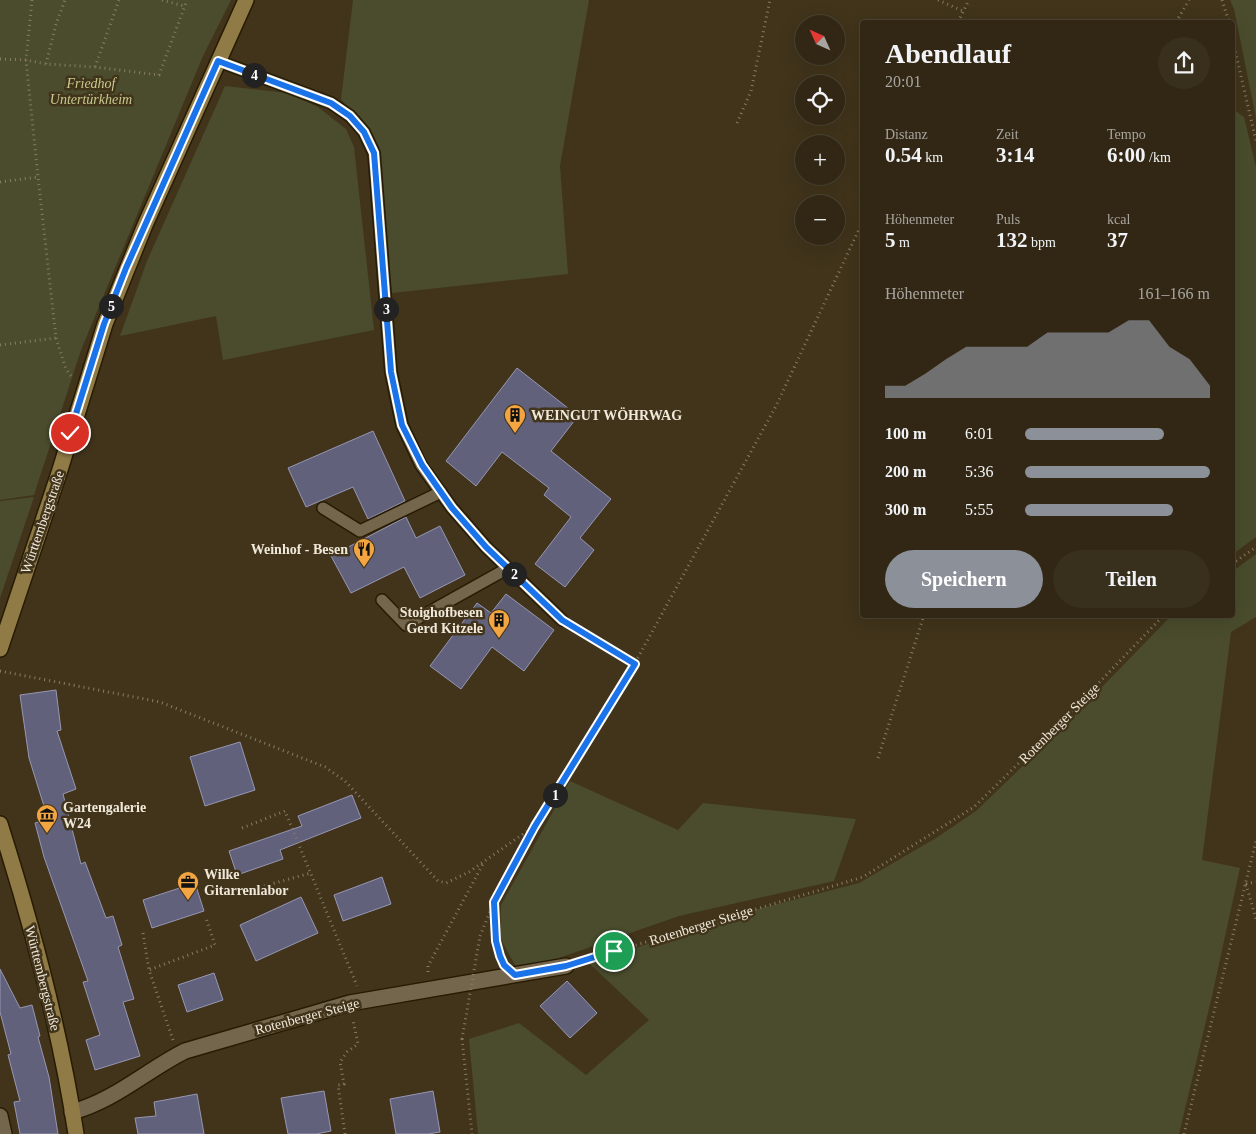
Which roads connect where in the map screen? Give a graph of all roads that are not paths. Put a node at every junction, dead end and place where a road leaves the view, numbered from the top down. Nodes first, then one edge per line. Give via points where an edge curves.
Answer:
1 (246, 0) edge
2 (218, 61) junction
3 (441, 492) junction
4 (323, 508) dead end
5 (508, 568) junction
6 (382, 600) dead end
7 (562, 620) road end
8 (0, 648) edge
9 (0, 824) edge
10 (566, 966) road end
11 (72, 1112) junction
12 (0, 1116) edge
13 (4, 1134) edge
14 (76, 1134) edge

1 - 2 street, Württembergstraße
2 - 3 lane via 331,103 350,116 364,132 374,153 391,372 402,425 422,465
2 - 8 street, Württembergstraße via 104,324
3 - 4 lane via 360,531
3 - 5 lane via 486,547
5 - 6 lane via 406,625
5 - 7 lane
9 - 11 street, Württembergstraße via 58,1034
10 - 11 street, Rotenberger Steige via 356,1002 178,1055 92,1107
11 - 14 street, Württembergstraße
12 - 13 street

